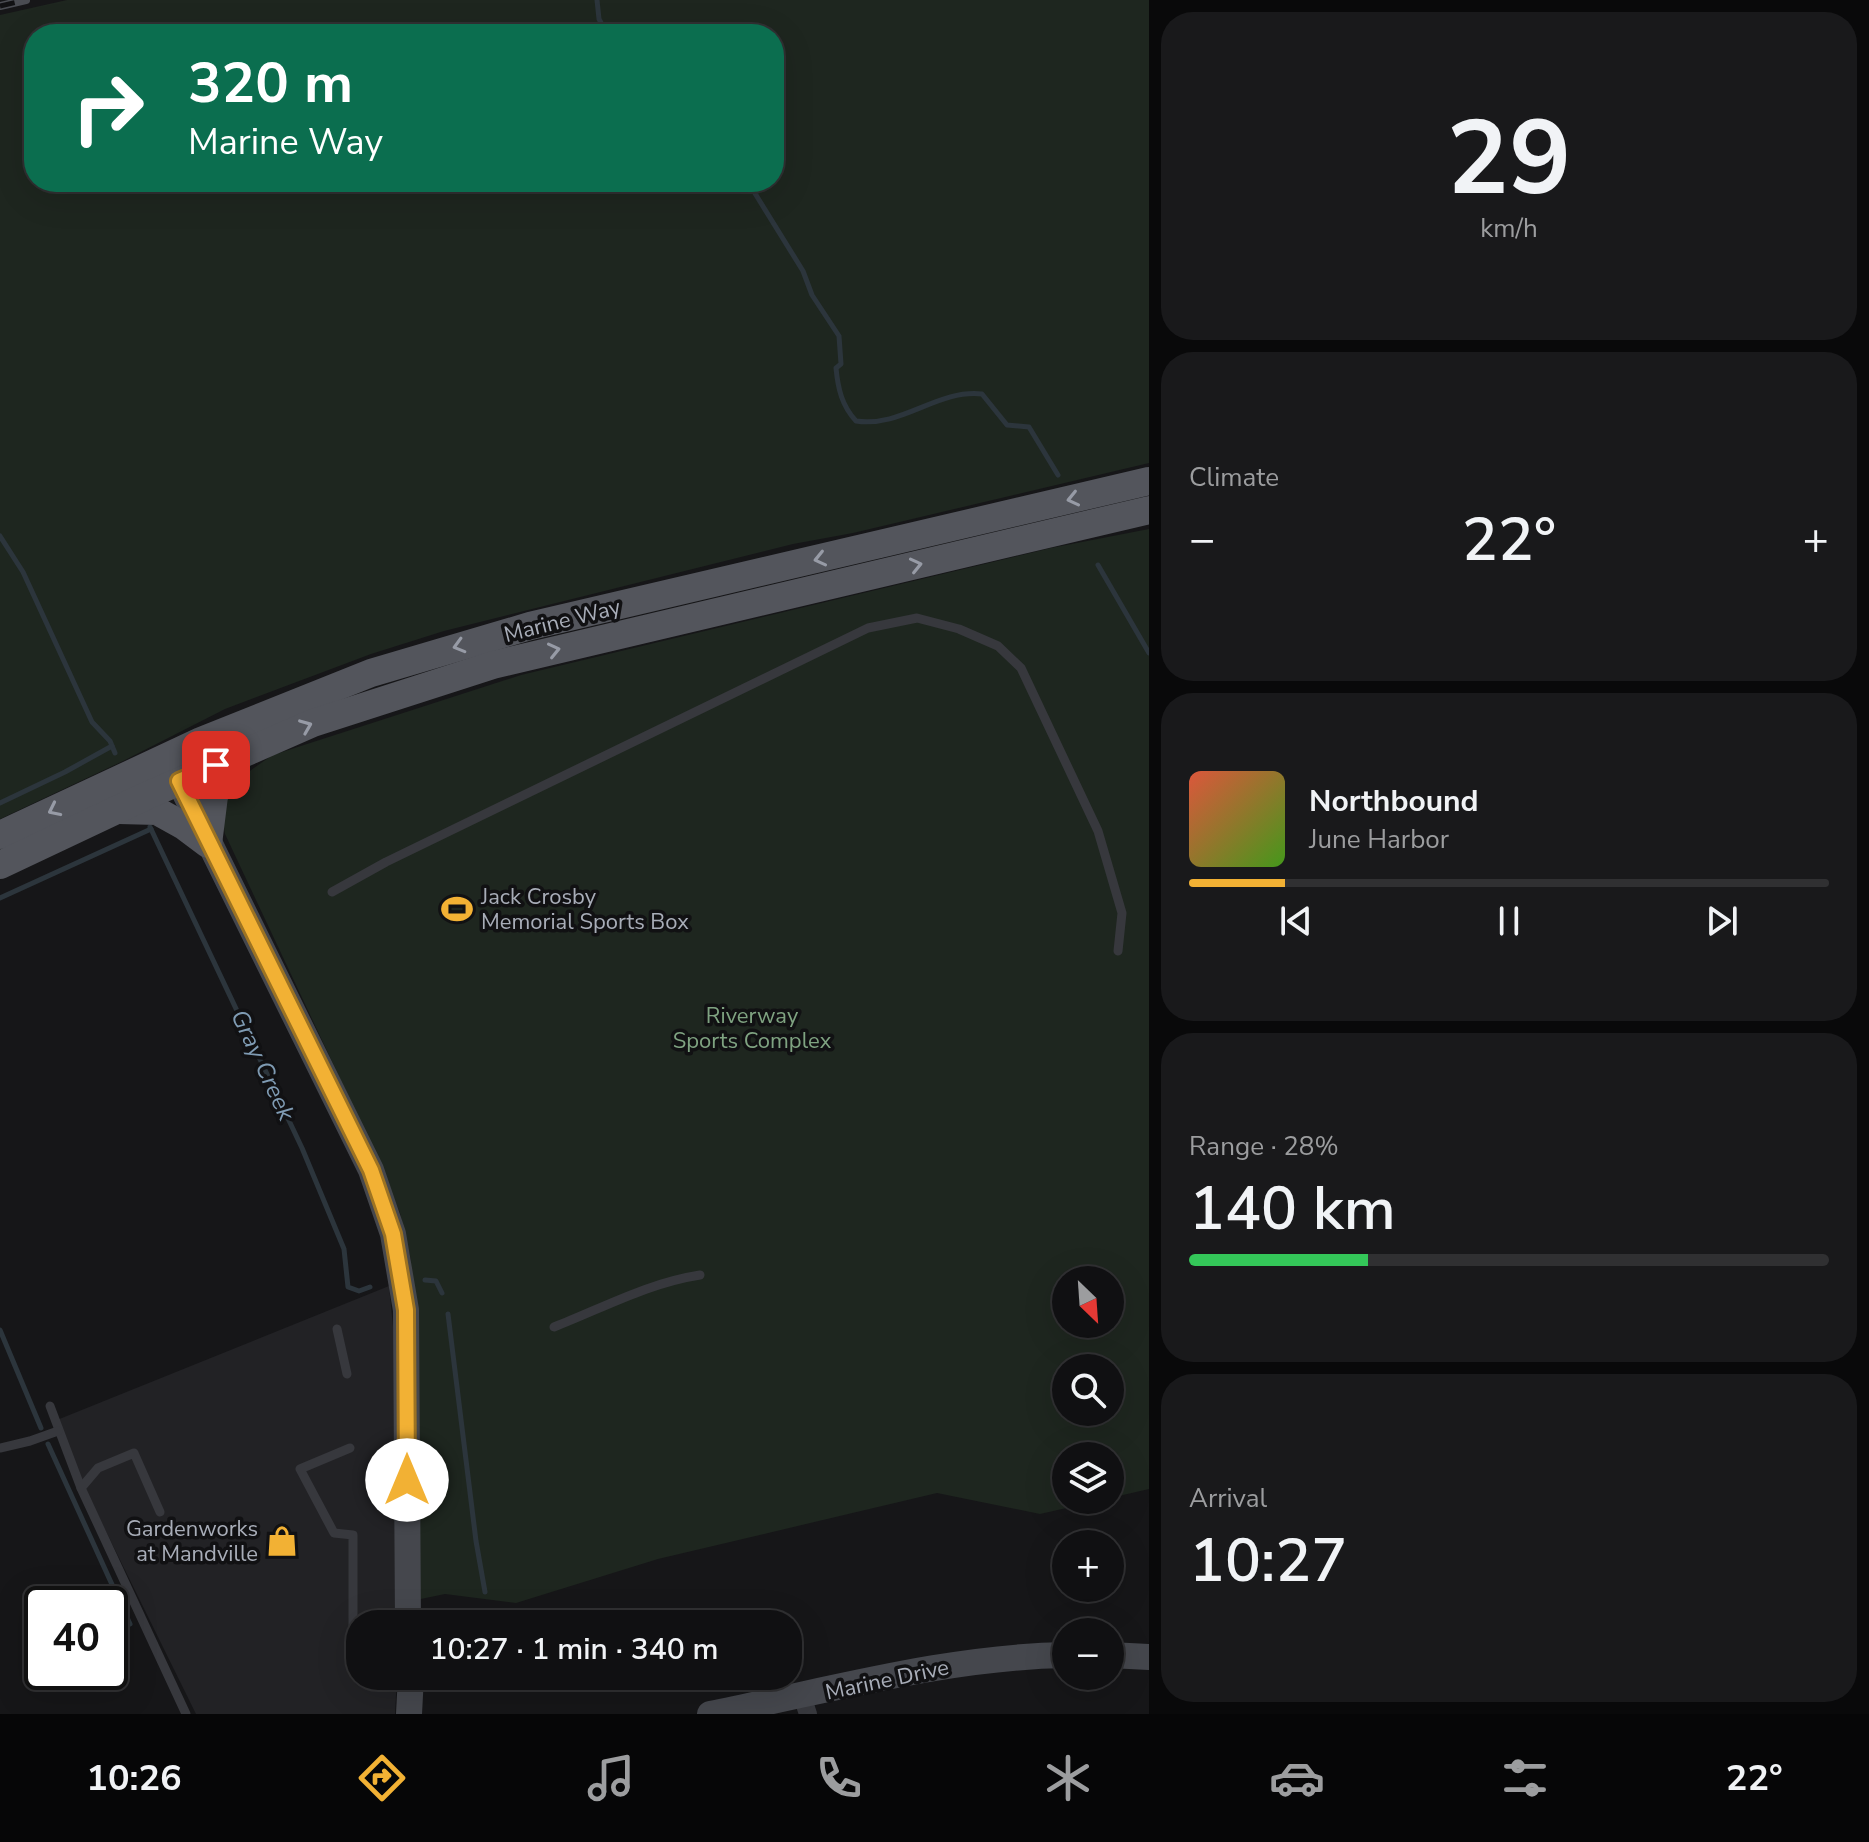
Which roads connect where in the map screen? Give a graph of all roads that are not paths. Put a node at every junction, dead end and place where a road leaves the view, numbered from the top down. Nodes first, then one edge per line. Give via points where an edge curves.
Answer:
1 (1149, 481) edge
2 (1149, 510) edge
3 (234, 756) junction
4 (173, 769) junction
5 (118, 809) junction
6 (0, 835) edge
7 (208, 844) junction
8 (0, 865) edge
9 (332, 892) dead end
10 (1118, 951) dead end
11 (700, 1275) dead end
12 (554, 1327) dead end
13 (337, 1329) dead end
14 (347, 1374) dead end
15 (50, 1406) dead end
16 (58, 1431) junction
17 (0, 1448) edge
18 (350, 1448) dead end
19 (81, 1488) junction
20 (160, 1512) dead end
21 (353, 1610) edge
22 (408, 1610) edge
23 (1052, 1655) edge
24 (1124, 1656) edge
25 (1149, 1657) edge
26 (410, 1690) edge
27 (805, 1705) edge
28 (186, 1714) edge
29 (409, 1714) edge
30 (710, 1714) edge

1 -> 4 main road, Marine Way via 530,626 371,673 246,721
3 -> 2 main road, Marine Way via 313,723 493,665
3 - 4 main road, Marine Way
3 - 7 main road via 214,796
4 - 5 main road, Marine Way
4 -> 6 main road, Marine Way
4 - 7 street
5 - 7 main road via 157,811
5 - 8 main road, Marine Way
7 - 22 street via 371,1170 393,1234 406,1310
9 - 10 lane via 868,628 917,618 998,646 1021,668 1098,831 1122,913
11 - 12 lane via 645,1288
13 - 14 lane
15 - 16 lane
16 - 17 lane
16 - 19 lane
18 - 21 lane via 300,1469 334,1533 353,1535
19 - 20 lane via 98,1468 134,1453
19 - 28 lane
23 - 27 street, Marine Drive via 956,1664
24 - 25 street
26 - 29 street
27 - 30 street, Marine Drive

